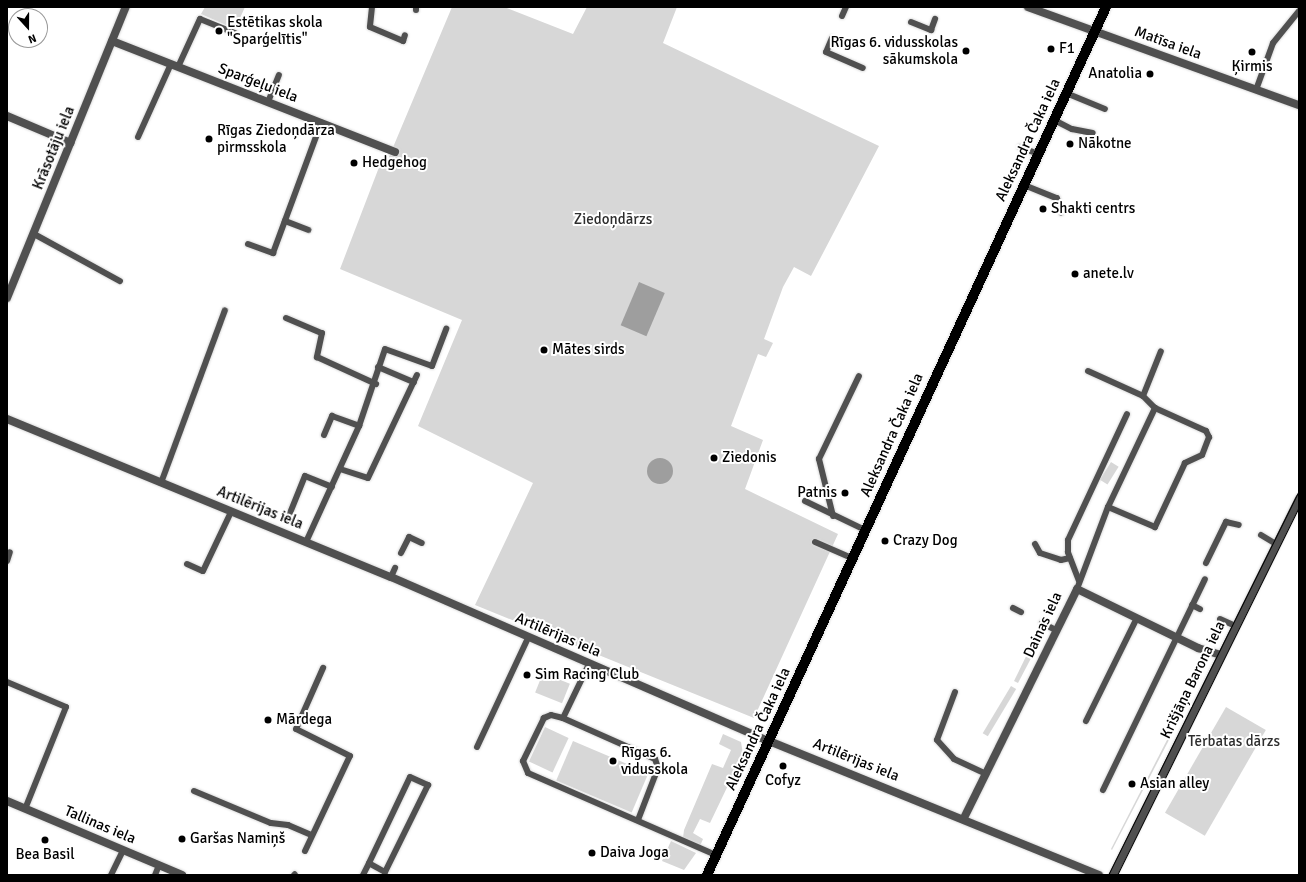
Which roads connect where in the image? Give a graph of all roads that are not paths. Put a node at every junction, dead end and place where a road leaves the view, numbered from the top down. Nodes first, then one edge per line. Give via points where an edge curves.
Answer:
1 (126, 7) edge
2 (372, 7) edge
3 (846, 7) edge
4 (1028, 7) edge
5 (1106, 7) edge
6 (1299, 10) edge
7 (842, 16) dead end
8 (935, 19) dead end
9 (910, 22) dead end
10 (1095, 31) junction
11 (235, 33) dead end
12 (405, 35) dead end
13 (832, 38) dead end
14 (112, 41) junction
15 (175, 66) junction
16 (863, 68) dead end
17 (279, 75) dead end
18 (1256, 90) junction
19 (1066, 93) junction
20 (268, 102) junction
21 (1299, 105) edge
22 (1105, 109) dead end
23 (7, 116) edge
24 (1054, 120) junction
25 (321, 123) junction
26 (1093, 133) dead end
27 (138, 137) dead end
28 (71, 143) junction
29 (1020, 147) dead end
30 (395, 152) dead end
31 (1038, 154) junction
32 (1024, 185) junction
33 (1061, 212) dead end
34 (284, 221) junction
35 (308, 230) dead end
36 (34, 234) junction
37 (248, 244) dead end
38 (120, 281) dead end
39 (7, 298) edge
40 (225, 310) dead end
41 (286, 318) dead end
42 (446, 329) dead end
43 (1161, 351) dead end
44 (378, 367) junction
45 (1088, 371) dead end
46 (417, 375) dead end
47 (859, 376) dead end
48 (414, 382) junction
49 (376, 384) junction
50 (1143, 396) junction
51 (1155, 408) junction
52 (1127, 414) dead end
53 (7, 419) edge
54 (359, 426) junction
55 (324, 435) dead end
56 (340, 469) junction
57 (161, 483) junction
58 (332, 488) junction
59 (1299, 498) edge
60 (805, 501) dead end
61 (1108, 507) junction
62 (1296, 511) edge
63 (231, 512) junction
64 (290, 513) dead end
65 (833, 516) junction
66 (1239, 525) dead end
67 (865, 530) junction
68 (1261, 536) dead end
69 (306, 542) junction
70 (815, 542) dead end
71 (422, 543) dead end
72 (1035, 544) dead end
73 (1276, 544) junction
74 (10, 552) dead end
75 (401, 554) dead end
76 (852, 558) junction
77 (1070, 558) junction
78 (7, 561) edge
79 (1206, 563) dead end
80 (187, 564) dead end
81 (395, 568) dead end
82 (391, 577) junction
83 (1205, 579) dead end
84 (1078, 585) junction
85 (1192, 605) junction
86 (1013, 608) dead end
87 (1200, 609) dead end
88 (1021, 612) dead end
89 (1137, 618) junction
90 (1220, 619) dead end
91 (1042, 623) dead end
92 (1236, 626) junction
93 (1056, 630) junction
94 (528, 638) junction
95 (1177, 638) junction
96 (1222, 655) junction
97 (589, 664) junction
98 (323, 668) dead end
99 (7, 682) edge
100 (955, 692) dead end
101 (563, 718) junction
102 (1086, 721) dead end
103 (769, 741) junction
104 (477, 747) dead end
105 (986, 774) junction
106 (1103, 790) dead end
107 (194, 791) dead end
108 (7, 801) edge
109 (25, 809) junction
110 (964, 818) junction
111 (638, 820) junction
112 (312, 835) junction
113 (122, 850) junction
114 (305, 851) dead end
115 (716, 855) junction
116 (369, 863) junction
117 (159, 865) junction
118 (111, 875) edge
119 (155, 875) edge
120 (182, 875) edge
121 (363, 875) edge
122 (707, 875) edge
123 (1099, 875) edge
124 (1113, 875) edge

1 - 14 street, Krāsotāju iela
2 - 12 lane via 370,27 403,41
3 - 7 lane
4 - 10 street, Matīsa iela
5 - 10 main road, Aleksandra Čaka iela
6 - 18 lane via 1273,44
8 - 9 lane via 931,30
10 - 18 street, Matīsa iela
10 - 19 main road, Aleksandra Čaka iela
11 - 15 lane via 200,19
13 - 16 lane via 826,52
14 - 15 street, Sparģeļu iela
14 - 28 street, Krāsotāju iela
15 - 20 street, Sparģeļu iela
15 - 27 lane
17 - 20 lane
18 - 21 street, Matīsa iela
19 - 22 lane
19 - 24 main road, Aleksandra Čaka iela
20 - 25 street, Sparģeļu iela
23 - 28 street
24 - 26 lane via 1072,129
24 - 31 main road, Aleksandra Čaka iela
25 - 30 street, Sparģeļu iela
25 - 34 lane
28 - 36 street, Krāsotāju iela
29 - 31 lane
31 - 32 main road, Aleksandra Čaka iela
32 - 33 lane via 1057,198
32 - 67 main road, Aleksandra Čaka iela
34 - 35 lane
34 - 37 lane via 272,253
36 - 38 lane
36 - 39 street, Krāsotāju iela
40 - 57 lane
41 - 49 lane via 322,333 317,357
42 - 44 lane via 432,366 385,349
43 - 50 lane
44 - 48 lane
44 - 49 lane
45 - 50 lane
46 - 48 lane
47 - 65 lane via 819,459
48 - 56 lane via 368,478
49 - 54 lane
50 - 51 lane
51 - 61 lane
51 - 61 lane via 1206,432 1209,437 1202,455 1185,463 1155,527
52 - 77 lane via 1068,540
53 - 57 street, Artilērijas iela
54 - 55 lane via 332,416
54 - 56 lane
56 - 58 lane
57 - 63 street, Artilērijas iela
58 - 64 lane via 305,476
58 - 69 lane
59 - 62 street, Krišjāņa Barona iela
60 - 65 lane
61 - 84 lane via 1100,535
62 - 73 street, Krišjāņa Barona iela
63 - 69 street, Artilērijas iela
63 - 80 lane via 203,571
65 - 67 lane
66 - 79 lane via 1226,522
67 - 76 main road, Aleksandra Čaka iela
68 - 73 lane
69 - 82 street, Artilērijas iela
70 - 76 lane
71 - 75 lane via 409,537
72 - 77 lane via 1040,553 1061,560
73 - 92 street, Krišjāņa Barona iela
74 - 78 lane
76 - 103 main road, Aleksandra Čaka iela
77 - 84 lane
81 - 82 lane
82 - 94 street, Artilērijas iela
83 - 85 lane
84 - 89 street, Dainas iela
84 - 93 street, Dainas iela
85 - 87 lane
85 - 95 lane
86 - 88 lane
89 - 95 street, Dainas iela
89 - 102 lane
90 - 92 lane
91 - 93 lane
92 - 96 street, Krišjāņa Barona iela
93 - 105 street, Dainas iela
94 - 97 street, Artilērijas iela
94 - 104 lane
95 - 96 street, Dainas iela
95 - 106 lane
96 - 124 street, Krišjāņa Barona iela
97 - 101 lane
97 - 103 street, Artilērijas iela
98 - 112 lane via 296,729 350,756
99 - 109 lane via 66,707
100 - 105 lane via 937,740 954,760
101 - 111 lane via 655,759 658,768
101 - 111 lane via 551,715 544,718 523,761 525,771
103 - 110 street, Artilērijas iela
103 - 115 main road, Aleksandra Čaka iela
105 - 110 street, Dainas iela
107 - 112 lane via 270,823 288,825
108 - 109 street, Tallinas iela
109 - 113 street, Tallinas iela
110 - 123 street, Artilērijas iela
111 - 115 lane
112 - 114 lane
113 - 117 street, Tallinas iela
113 - 118 lane
115 - 122 main road, Aleksandra Čaka iela
116 - 116 lane via 410,777 428,785 385,872
116 - 121 lane
117 - 119 lane
117 - 120 street, Tallinas iela

